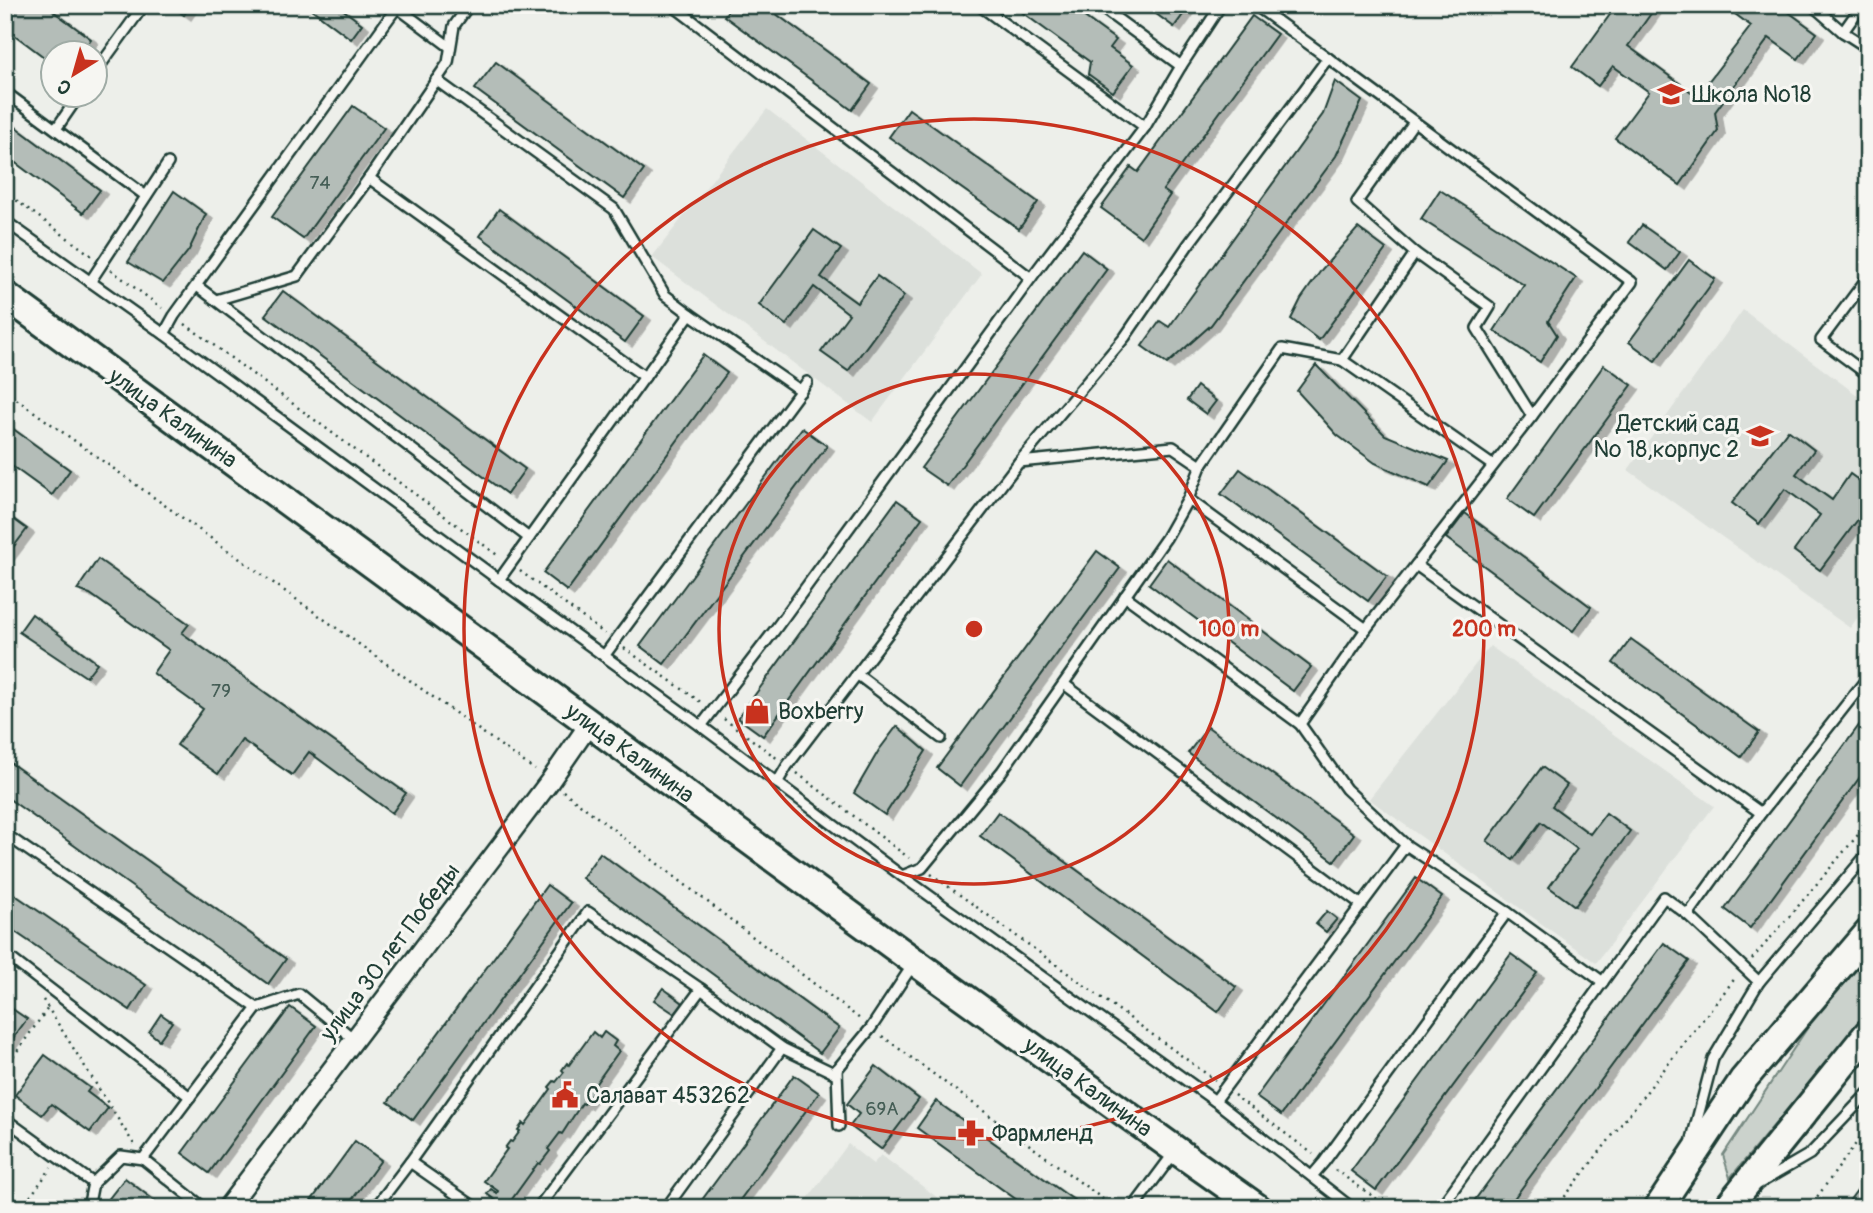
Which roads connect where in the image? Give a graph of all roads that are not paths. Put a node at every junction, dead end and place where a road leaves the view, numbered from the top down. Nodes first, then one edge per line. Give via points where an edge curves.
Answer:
1 (144, 5) edge
2 (469, 5) edge
3 (672, 5) edge
4 (979, 5) edge
5 (1098, 5) edge
6 (1221, 5) edge
7 (1255, 5) edge
8 (1812, 5) edge
9 (1862, 5) edge
10 (395, 6) edge
11 (1843, 32) junction
12 (450, 47) junction
13 (1868, 48) edge
14 (108, 55) edge
15 (1328, 58) junction
16 (1181, 66) junction
17 (436, 80) junction
18 (5, 92) edge
19 (70, 108) edge
20 (1414, 122) junction
21 (1145, 127) junction
22 (56, 129) junction
23 (168, 163) dead end
24 (369, 178) junction
25 (146, 196) junction
26 (5, 221) edge
27 (1415, 253) junction
28 (1868, 276) edge
29 (1031, 278) junction
30 (90, 282) junction
31 (197, 286) junction
32 (5, 295) edge
33 (216, 300) junction
34 (690, 314) junction
35 (164, 334) junction
36 (1342, 360) junction
37 (1868, 375) edge
38 (645, 377) junction
39 (1532, 416) junction
40 (1019, 463) junction
41 (1492, 465) junction
42 (1201, 466) junction
43 (1188, 499) junction
44 (528, 538) junction
45 (1416, 565) junction
46 (499, 580) junction
47 (1125, 596) junction
48 (1366, 629) junction
49 (604, 656) junction
50 (858, 675) junction
51 (1868, 677) edge
52 (1063, 684) junction
53 (590, 723) junction
54 (1300, 724) junction
55 (701, 726) junction
56 (941, 738) dead end
57 (777, 783) junction
58 (1761, 813) junction
59 (5, 834) edge
60 (1406, 845) junction
61 (1868, 853) edge
62 (902, 876) junction
63 (1362, 905) junction
64 (1507, 912) junction
65 (1688, 915) junction
66 (1868, 933) edge
67 (5, 954) edge
68 (915, 962) junction
69 (1603, 982) junction
70 (1759, 982) junction
71 (701, 989) junction
72 (257, 1008) junction
73 (1868, 1033) edge
74 (355, 1040) junction
75 (782, 1048) junction
76 (837, 1069) junction
77 (1868, 1093) edge
78 (190, 1097) junction
79 (1215, 1101) junction
80 (5, 1119) edge
81 (839, 1126) dead end
82 (1175, 1150) junction
83 (144, 1159) junction
84 (410, 1162) junction
85 (1683, 1171) junction
86 (1312, 1176) junction
87 (93, 1182) junction
88 (1731, 1202) edge
89 (86, 1208) edge
90 (204, 1208) edge
91 (227, 1208) edge
92 (375, 1208) edge
93 (476, 1208) edge
94 (538, 1208) edge
95 (666, 1208) edge
96 (1133, 1208) edge
97 (1258, 1208) edge
98 (1352, 1208) edge
99 (1440, 1208) edge
100 (1658, 1208) edge

1 - 14 lane
2 - 12 lane via 454,26
3 - 29 lane
4 - 21 lane
5 - 16 lane
6 - 16 lane
7 - 15 lane
8 - 11 lane
9 - 11 lane
10 - 12 lane
10 - 31 lane
11 - 13 lane
12 - 17 lane via 448,62
15 - 20 lane
15 - 40 lane via 1125,337
16 - 21 lane
17 - 24 lane
17 - 34 lane via 614,209 665,295
18 - 22 lane
19 - 22 lane
20 - 27 lane via 1357,202
20 - 39 lane via 1633,282
21 - 29 lane
22 - 25 lane
23 - 25 lane
24 - 33 lane via 297,276
24 - 38 lane
25 - 30 lane
26 - 30 lane
27 - 36 lane
27 - 39 lane via 1490,307 1477,328
28 - 37 lane via 1821,340
29 - 55 lane
30 - 35 lane
31 - 33 lane
31 - 35 lane
32 - 53 street, улица Калинина
33 - 44 lane
34 - 38 lane
34 - 49 lane via 804,386
35 - 46 lane
36 - 41 lane
36 - 42 lane via 1282,349
38 - 44 lane
39 - 41 lane
40 - 42 lane via 1173,447
40 - 50 lane
41 - 45 lane
42 - 43 lane
43 - 47 lane
43 - 48 lane
44 - 46 lane
45 - 48 lane
45 - 58 lane
46 - 49 lane
47 - 52 lane
47 - 54 lane
48 - 54 lane
49 - 55 lane
50 - 56 lane
50 - 57 lane
51 - 58 lane
52 - 62 lane via 1002,771 922,868
52 - 63 lane
53 - 68 street, улица Калинина
53 - 74 street, улица 30 лет Победы
54 - 60 lane via 1346,789
55 - 57 lane
57 - 62 lane
58 - 65 lane
59 - 72 lane
60 - 63 lane
60 - 64 lane
61 - 70 lane
62 - 79 lane
63 - 79 lane
64 - 69 lane
64 - 86 lane
65 - 69 lane via 1664,897
65 - 70 lane
66 - 85 street via 1743,1080
67 - 78 lane
68 - 76 lane
68 - 82 street, улица Калинина
69 - 99 lane
70 - 85 lane via 1713,1059
71 - 75 lane
71 - 84 lane via 588,912
71 - 94 lane
72 - 74 lane via 299,993
72 - 78 lane
73 - 88 street
74 - 91 street, улица 30 лет Победы
75 - 76 lane via 834,1073
75 - 95 lane
76 - 81 lane
77 - 88 lane via 1810,1154
78 - 83 lane
79 - 86 lane
80 - 87 lane
82 - 96 lane
82 - 97 street, улица Калинина
83 - 87 lane via 121,1156
83 - 90 lane
84 - 92 lane
84 - 93 lane
85 - 100 street
86 - 98 lane
87 - 89 lane

